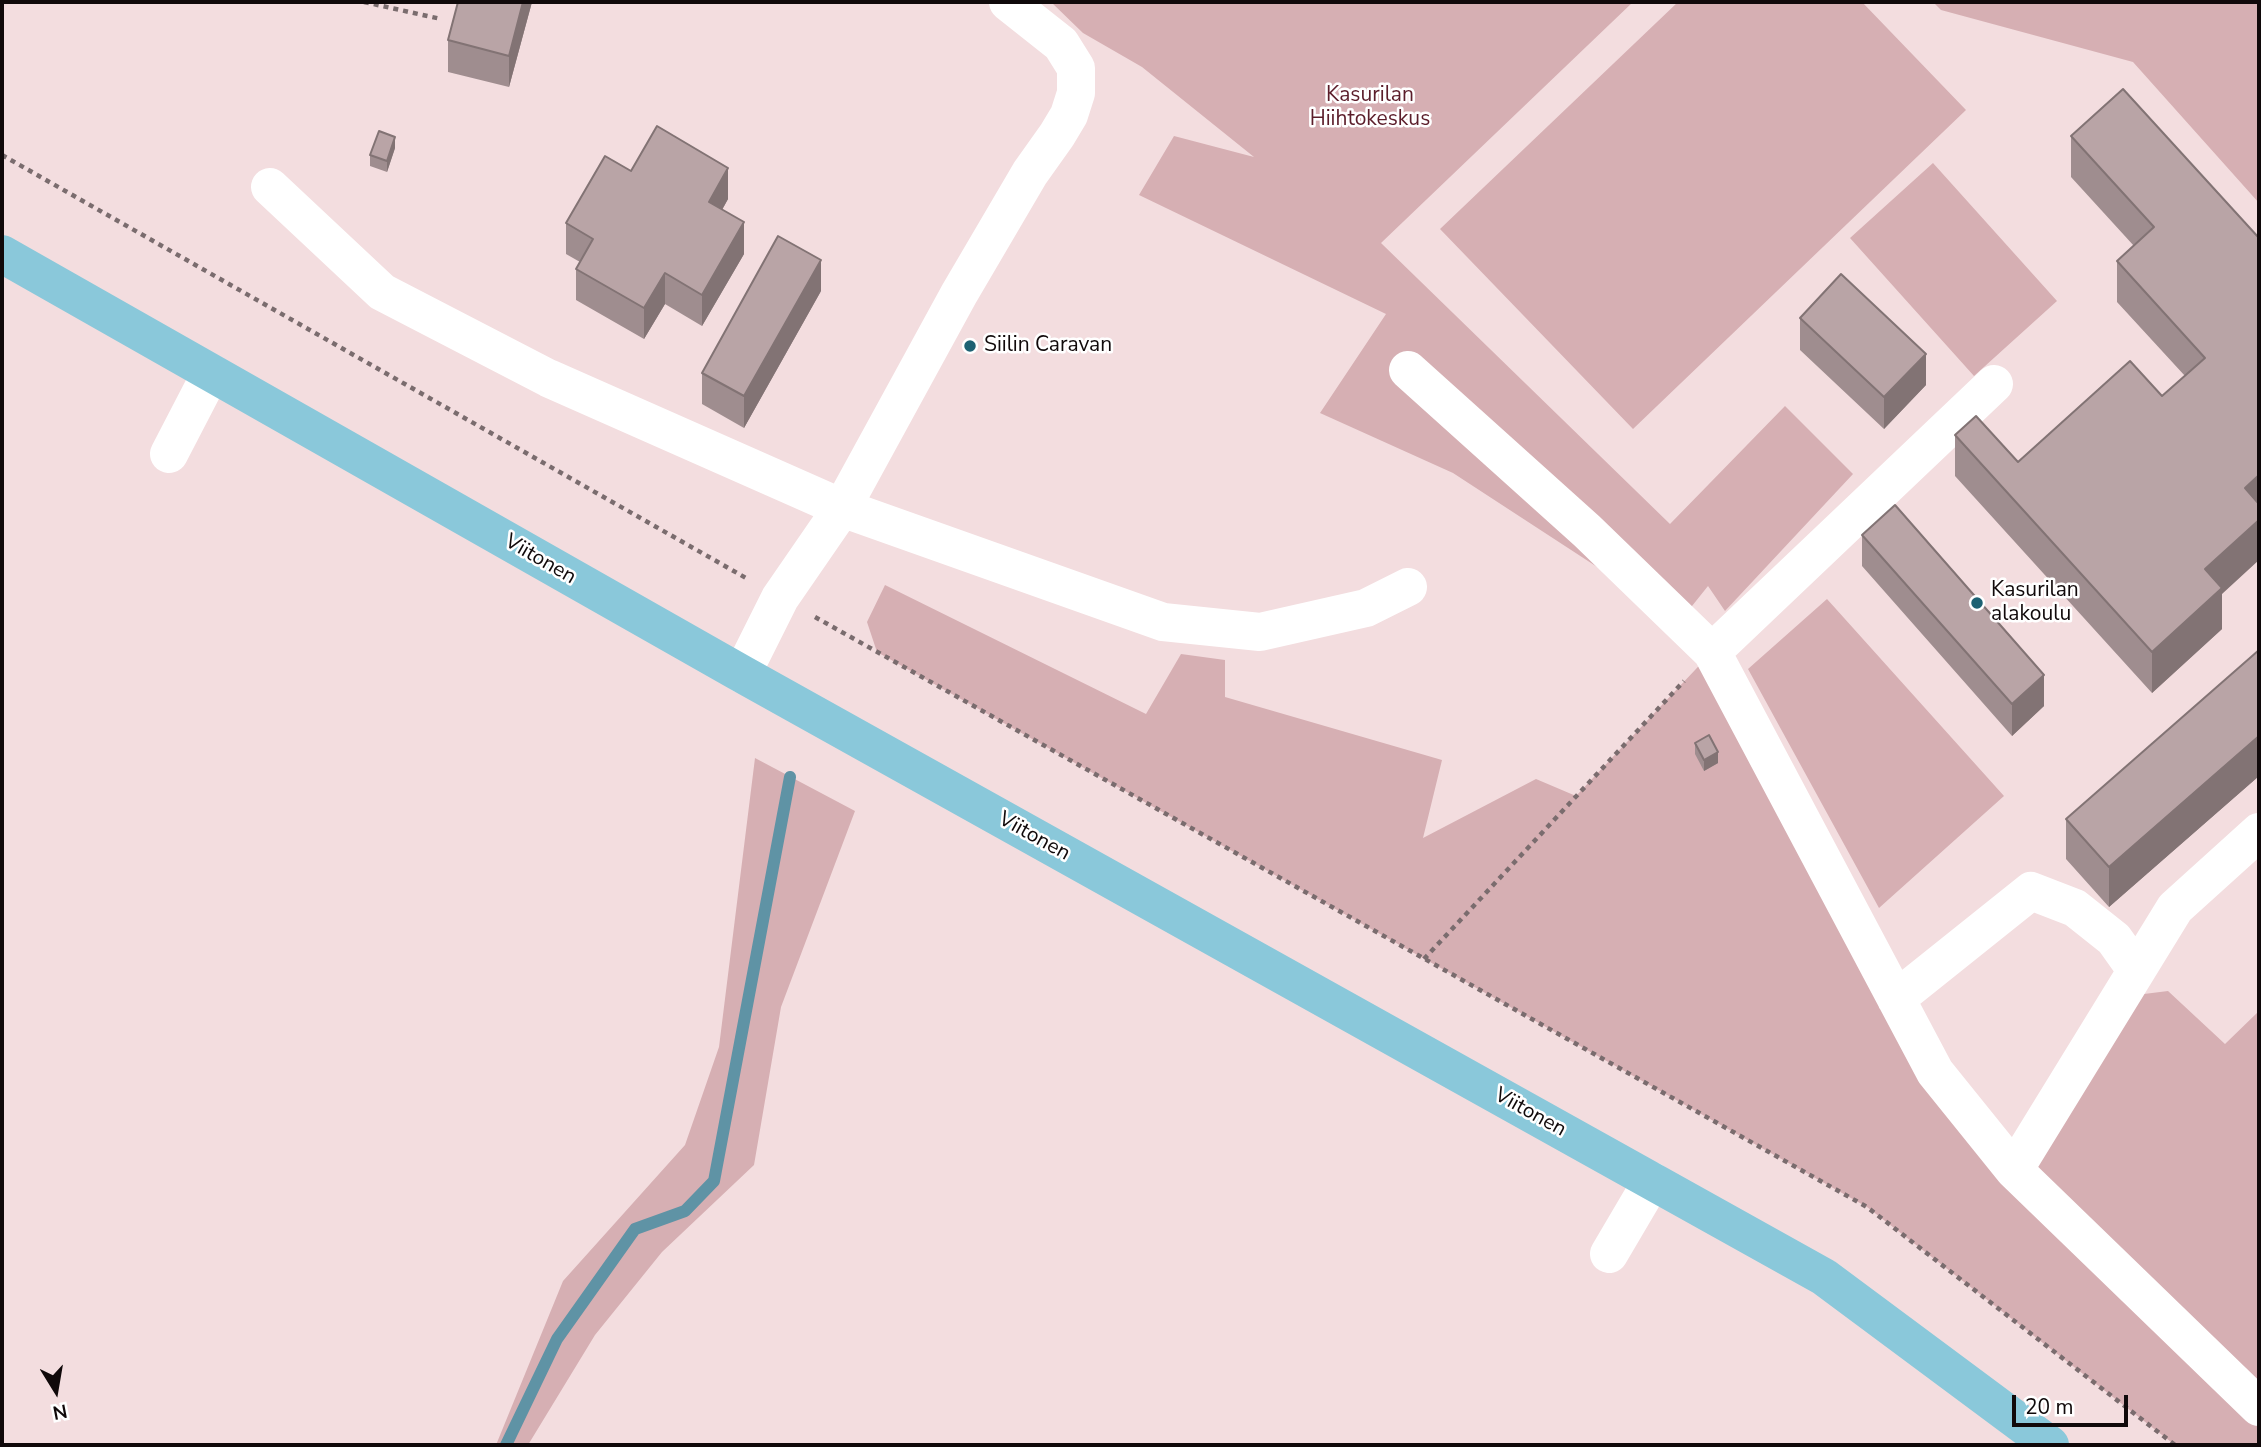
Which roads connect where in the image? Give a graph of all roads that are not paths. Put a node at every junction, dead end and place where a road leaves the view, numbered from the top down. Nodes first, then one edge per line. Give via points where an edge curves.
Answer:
1 (1008, 2) edge
2 (270, 187) dead end
3 (2, 254) edge
4 (1408, 370) dead end
5 (211, 373) junction
6 (1994, 384) dead end
7 (169, 454) dead end
8 (842, 508) junction
9 (1408, 587) dead end
10 (1712, 652) junction
11 (742, 674) junction
12 (2259, 832) edge
13 (2136, 970) junction
14 (1896, 999) junction
15 (2014, 1170) junction
16 (1651, 1181) junction
17 (1609, 1254) dead end
18 (2259, 1407) edge
19 (2050, 1445) edge

1 - 8 street via 1061,44 1076,68 1076,93 1058,135 1030,173 959,294
2 - 8 street via 382,292 548,378
3 - 5 main road, Viitonen
4 - 10 street via 1587,531
5 - 7 street
5 - 11 main road, Viitonen
6 - 10 street
8 - 9 street via 1163,622 1260,632 1366,608
8 - 11 street via 780,598
10 - 14 street
11 - 16 main road, Viitonen
12 - 13 street via 2175,908
13 - 14 street via 2114,939 2075,908 2031,891
13 - 15 street
14 - 15 street via 1935,1072
15 - 18 street
16 - 17 street
16 - 19 main road, Viitonen via 1824,1277

